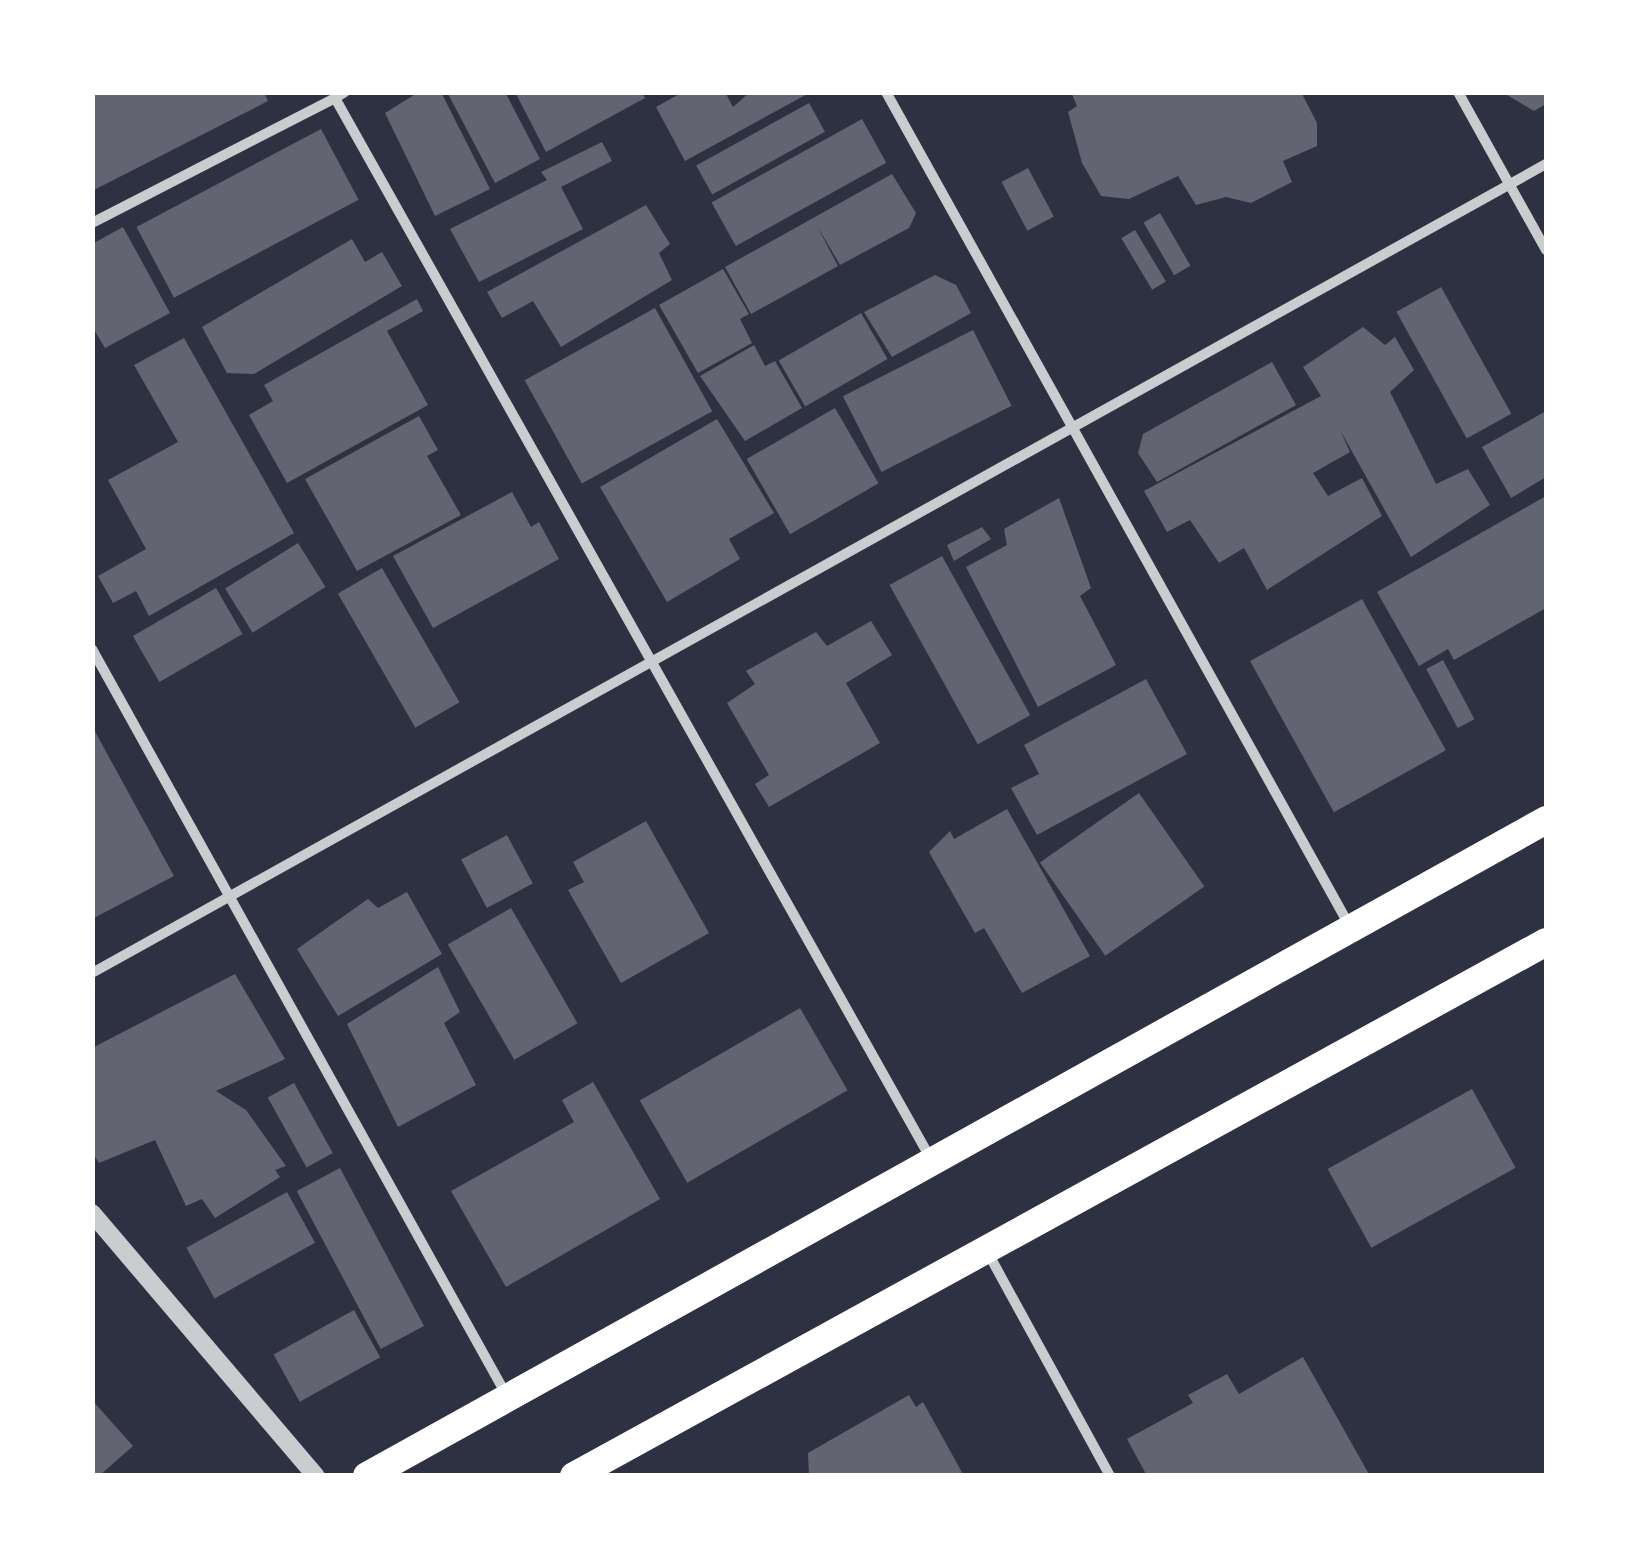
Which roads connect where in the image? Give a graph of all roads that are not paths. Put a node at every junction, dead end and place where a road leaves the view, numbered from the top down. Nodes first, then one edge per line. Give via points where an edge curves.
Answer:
1 (886, 92) edge
2 (1458, 92) edge
3 (340, 95) edge
4 (1546, 164) edge
5 (1510, 184) junction
6 (92, 224) edge
7 (1546, 250) edge
8 (1073, 428) junction
9 (92, 649) edge
10 (654, 662) junction
11 (1546, 820) edge
12 (230, 898) junction
13 (1350, 926) junction
14 (1546, 942) edge
15 (92, 973) edge
16 (932, 1160) junction
17 (92, 1213) edge
18 (984, 1245) junction
19 (508, 1396) junction
20 (316, 1476) edge
21 (366, 1476) edge
22 (574, 1476) edge
23 (1110, 1476) edge

1 - 8 street
2 - 5 street
3 - 6 street
3 - 10 street
4 - 5 street
5 - 7 street
5 - 8 street
8 - 10 street
8 - 13 street
9 - 12 street
10 - 12 street
10 - 16 street
11 - 13 highway
12 - 15 street
12 - 19 street
13 - 16 highway
14 - 18 highway
16 - 19 highway
17 - 20 street
18 - 22 highway
18 - 23 street
19 - 21 highway

